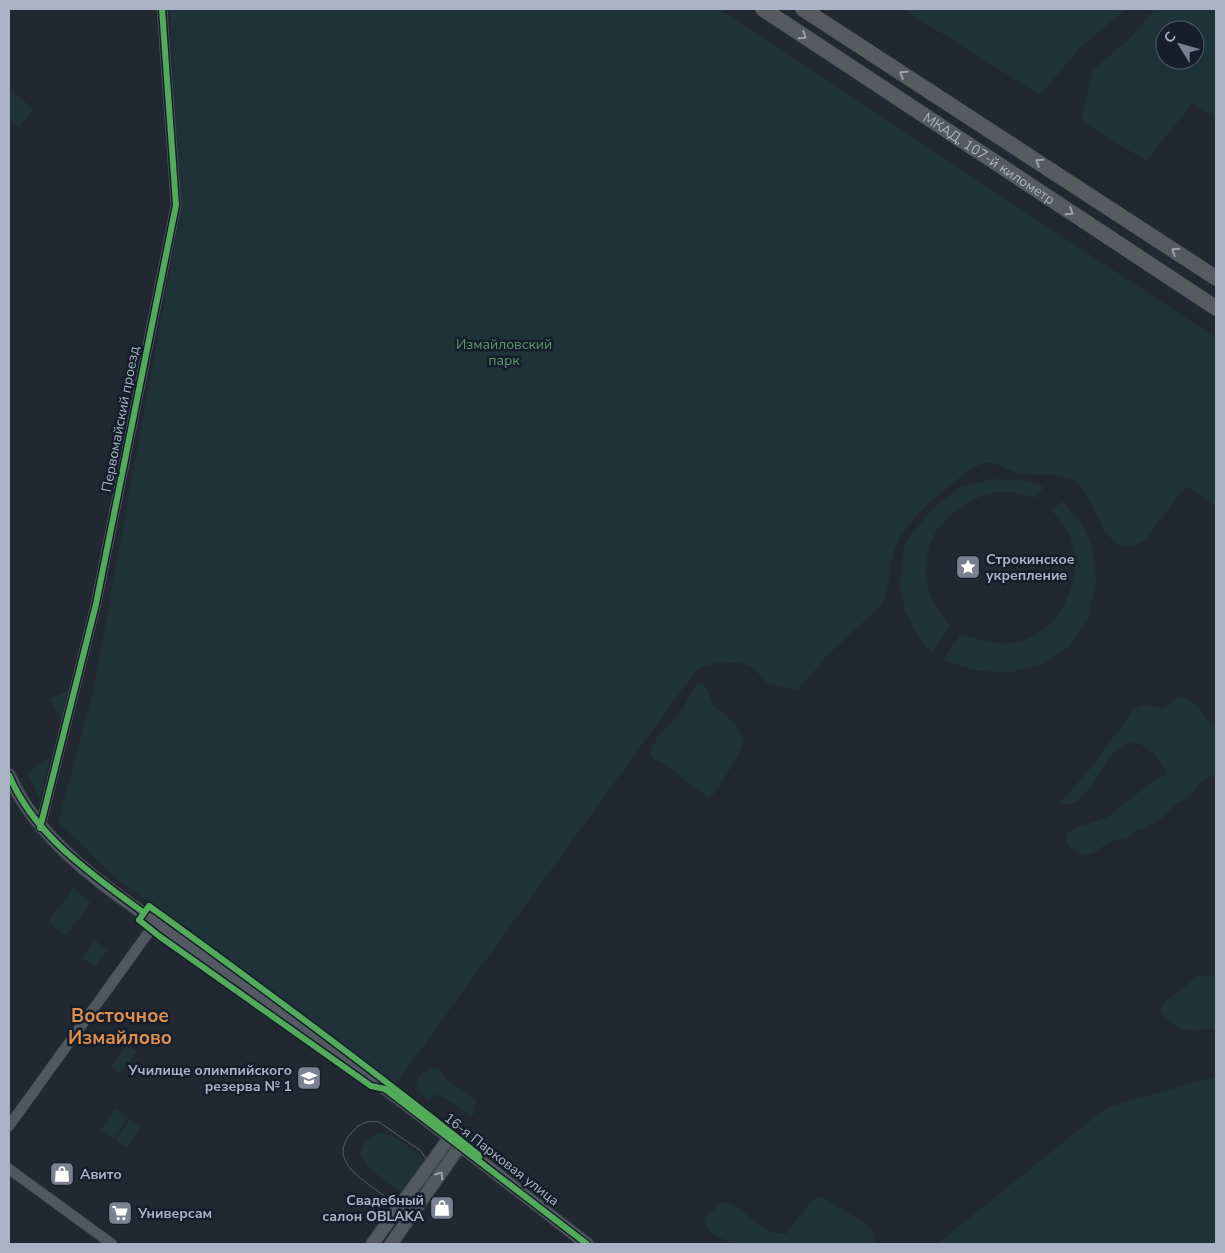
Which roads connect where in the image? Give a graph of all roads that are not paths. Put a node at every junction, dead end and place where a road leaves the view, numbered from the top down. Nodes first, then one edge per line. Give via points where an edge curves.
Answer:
1 (162, 9) edge
2 (763, 9) edge
3 (803, 9) edge
4 (1216, 278) edge
5 (1216, 308) edge
6 (9, 775) edge
7 (40, 828) junction
8 (156, 922) junction
9 (9, 1126) edge
10 (450, 1137) junction
11 (460, 1146) junction
12 (9, 1170) edge
13 (112, 1244) edge
14 (372, 1244) edge
15 (391, 1244) edge
16 (588, 1244) edge

1 - 7 street, Первомайский проезд via 176,205 96,604
2 -> 5 highway, МКАД, 107-й километр
4 -> 3 highway, МКАД, 107-й километр
6 - 7 main road, 16-я Парковая улица
7 - 8 main road, 16-я Парковая улица via 74,860
8 - 9 street
8 - 10 main road, 16-я Парковая улица
10 - 11 main road, 16-я Парковая улица
10 - 14 main road
15 -> 11 main road
11 - 16 main road, 16-я Парковая улица
12 - 13 street

